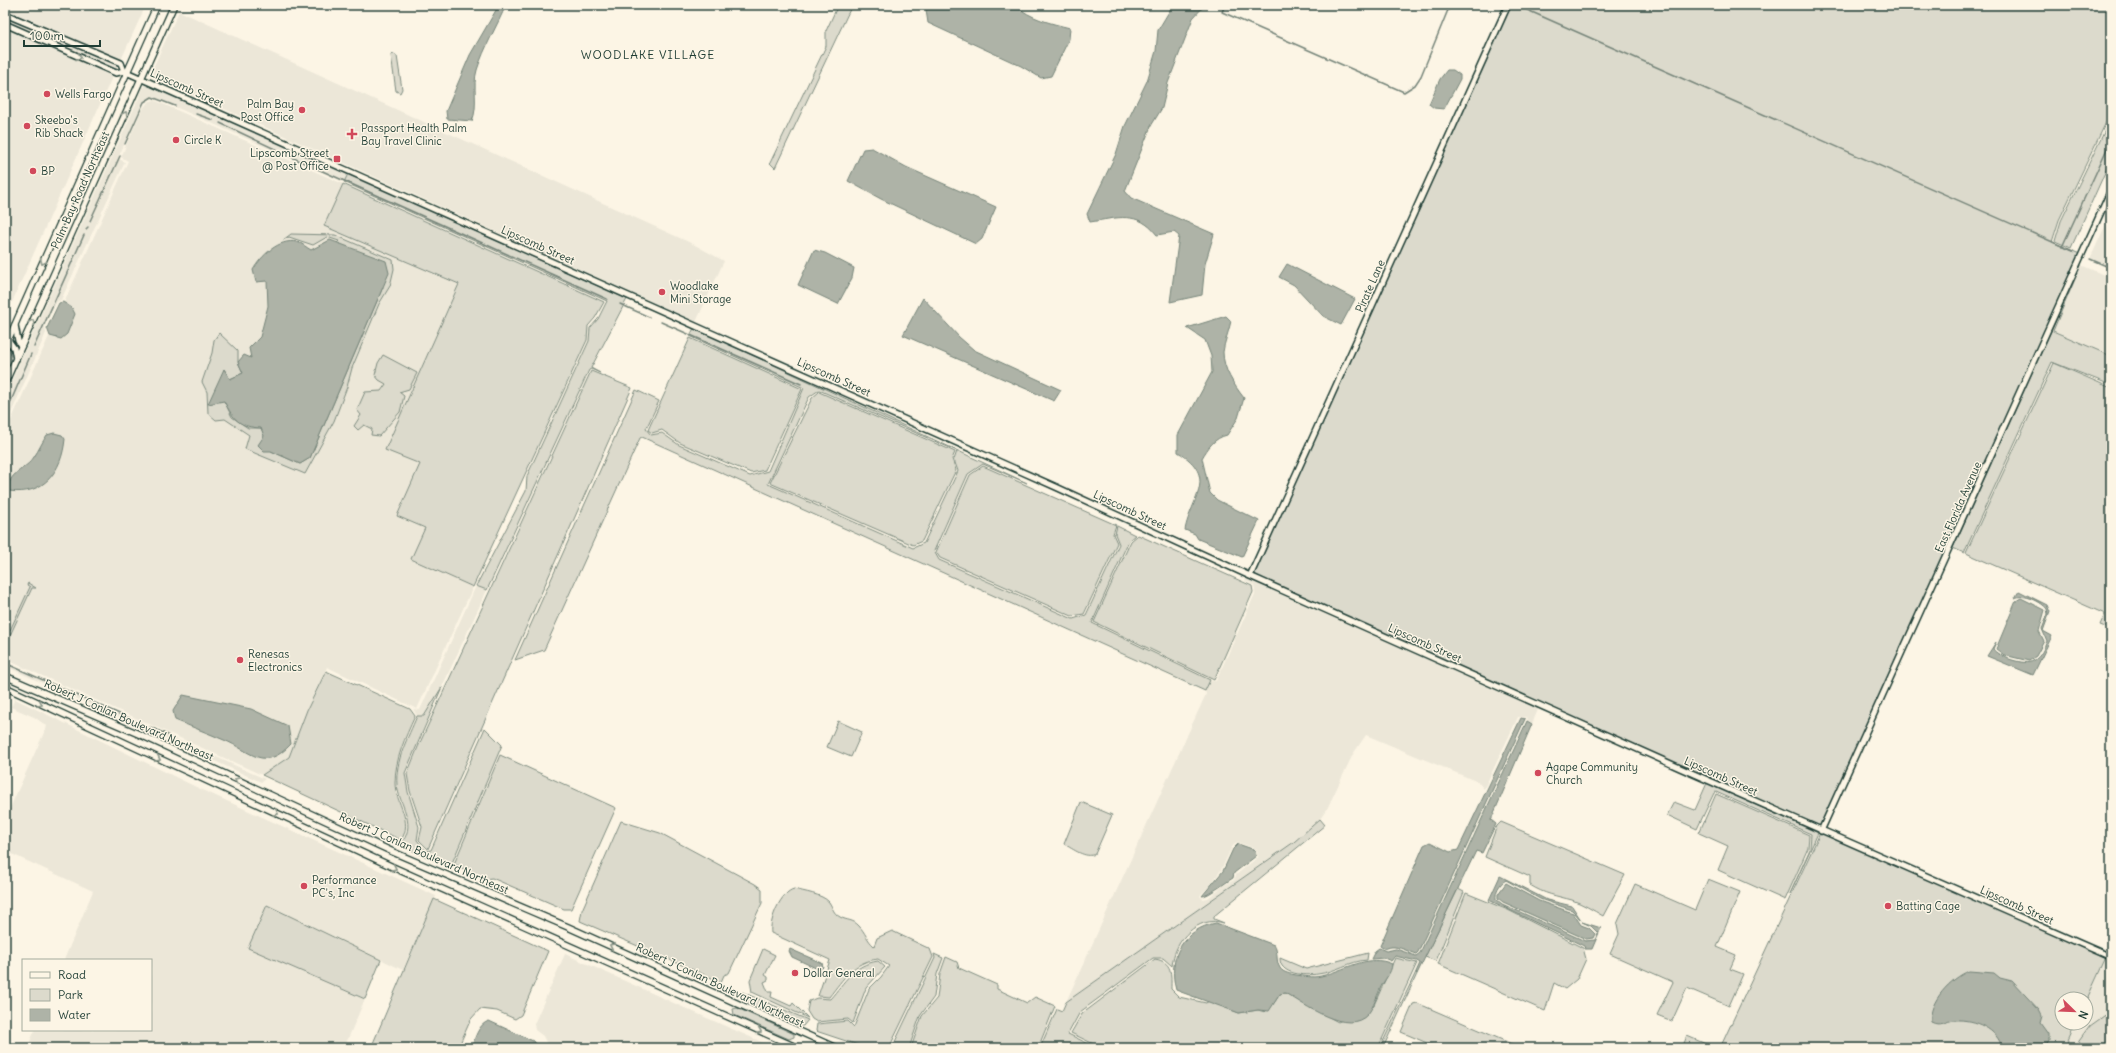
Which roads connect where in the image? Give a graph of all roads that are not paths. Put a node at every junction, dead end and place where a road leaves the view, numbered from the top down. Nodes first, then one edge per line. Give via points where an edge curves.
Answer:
1 (157, 5) edge
2 (174, 5) edge
3 (1508, 5) edge
4 (5, 14) edge
5 (5, 24) edge
6 (126, 72) junction
7 (141, 79) junction
8 (2111, 190) edge
9 (15, 325) junction
10 (8, 340) junction
11 (22, 346) junction
12 (5, 348) edge
13 (16, 359) junction
14 (5, 383) edge
15 (1250, 576) junction
16 (5, 676) edge
17 (5, 688) edge
18 (64, 702) junction
19 (59, 712) junction
20 (1821, 831) junction
21 (2111, 957) edge
22 (798, 1048) edge
23 (836, 1048) edge

1 - 6 main road, Palm Bay Road Northeast
2 - 7 main road, Palm Bay Road Northeast
3 - 15 street, Pirate Lane
4 - 6 street via 121,63
5 -> 6 street via 116,73
6 - 7 street, Lipscomb Street
6 -> 9 main road, Palm Bay Road Northeast
11 -> 7 main road, Palm Bay Road Northeast
7 - 15 street, Lipscomb Street
8 - 20 street, East Florida Avenue
9 - 10 main road, Palm Bay Road Northeast
9 - 11 street via 18,341
10 - 12 main road, Palm Bay Road Northeast
10 - 13 street via 14,348
11 - 13 main road, Palm Bay Road Northeast
13 - 14 main road, Palm Bay Road Northeast
15 - 20 street, Lipscomb Street
16 - 18 main road, Robert J Conlan Boulevard Northeast
17 -> 19 main road, Robert J Conlan Boulevard Northeast
18 - 19 main road
23 -> 18 main road, Robert J Conlan Boulevard Northeast via 568,927 393,852
19 -> 22 main road, Robert J Conlan Boulevard Northeast via 381,862
20 - 21 street, Lipscomb Street

